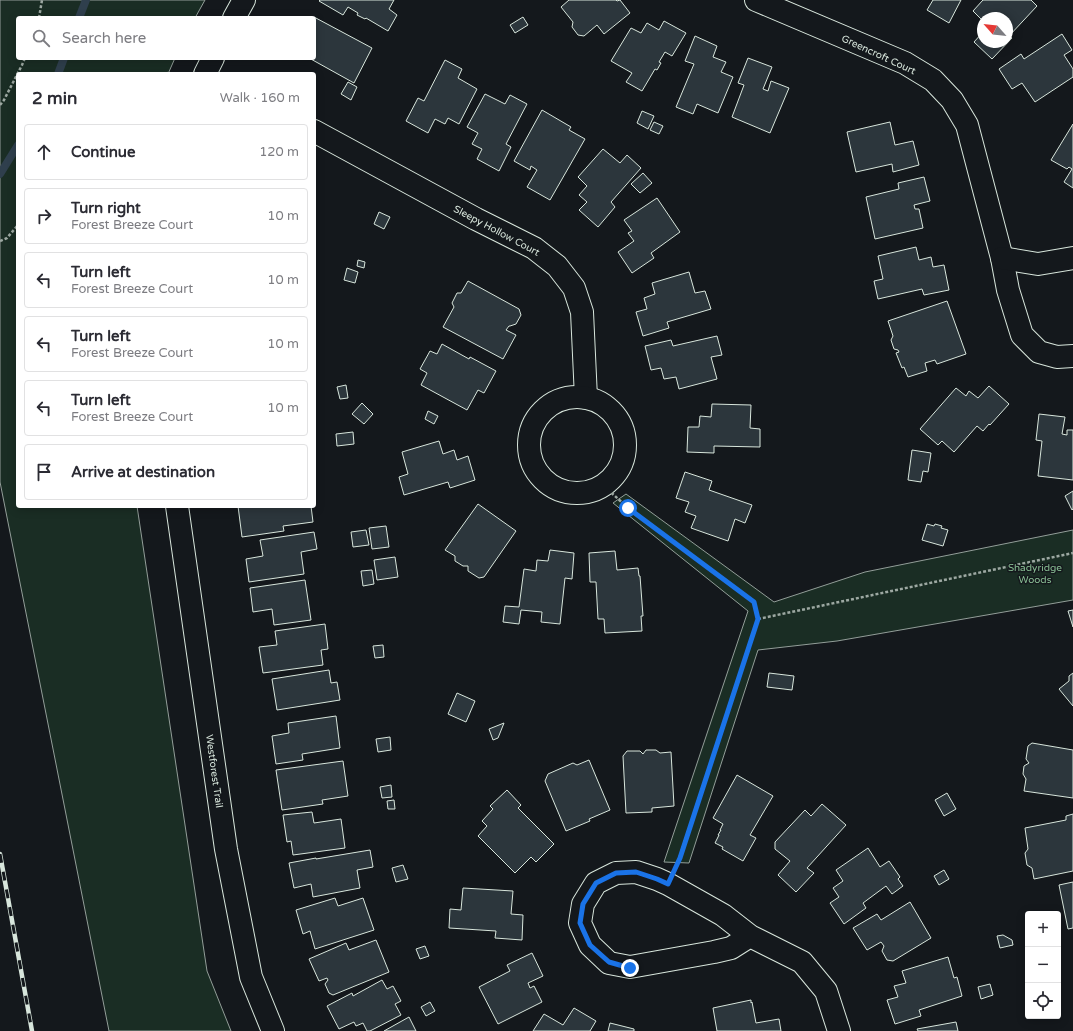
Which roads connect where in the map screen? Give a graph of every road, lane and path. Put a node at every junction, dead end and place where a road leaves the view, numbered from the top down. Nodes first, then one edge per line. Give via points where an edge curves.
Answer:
1 (42, 0) edge
2 (244, 0) edge
3 (756, 0) edge
4 (39, 16) edge
5 (235, 16) edge
6 (24, 60) edge
7 (212, 60) edge
8 (18, 72) edge
9 (206, 72) edge
10 (16, 76) edge
11 (0, 105) edge
12 (316, 132) edge
13 (16, 227) edge
14 (0, 241) edge
15 (1002, 258) junction
16 (1073, 258) edge
17 (1073, 356) edge
18 (586, 398) junction
19 (604, 486) junction
20 (177, 508) edge
21 (1073, 553) edge
22 (758, 619) junction
23 (668, 884) junction
24 (750, 936) junction
25 (273, 1031) edge
26 (839, 1031) edge

1 - 4 path
2 - 5 street
3 - 15 street, Greencroft Court via 905,64 933,80 952,100 967,125
6 - 8 path
7 - 9 street
10 - 11 path
12 - 18 street, Sleepy Hollow Court via 534,248 557,266 574,288 582,312
13 - 14 path via 7,238
15 - 16 street via 1038,264
15 - 17 street, Greencroft Court via 1008,290 1022,335 1039,352 1057,357
18 - 19 street via 601,403 614,414 624,433 624,460 616,474
18 - 19 street via 570,397 555,402 543,412 534,425 530,455 536,470 546,482 559,490 574,493 590,492
19 - 22 path via 628,508 754,602
20 - 25 street, Westforest Trail via 226,849 251,977
21 - 22 path
22 - 23 path via 680,858
23 - 24 street via 723,915
23 - 24 street via 636,872 616,873 596,883 583,904 580,923 590,945 609,962 630,968 732,948
24 - 26 street via 802,962 826,991

